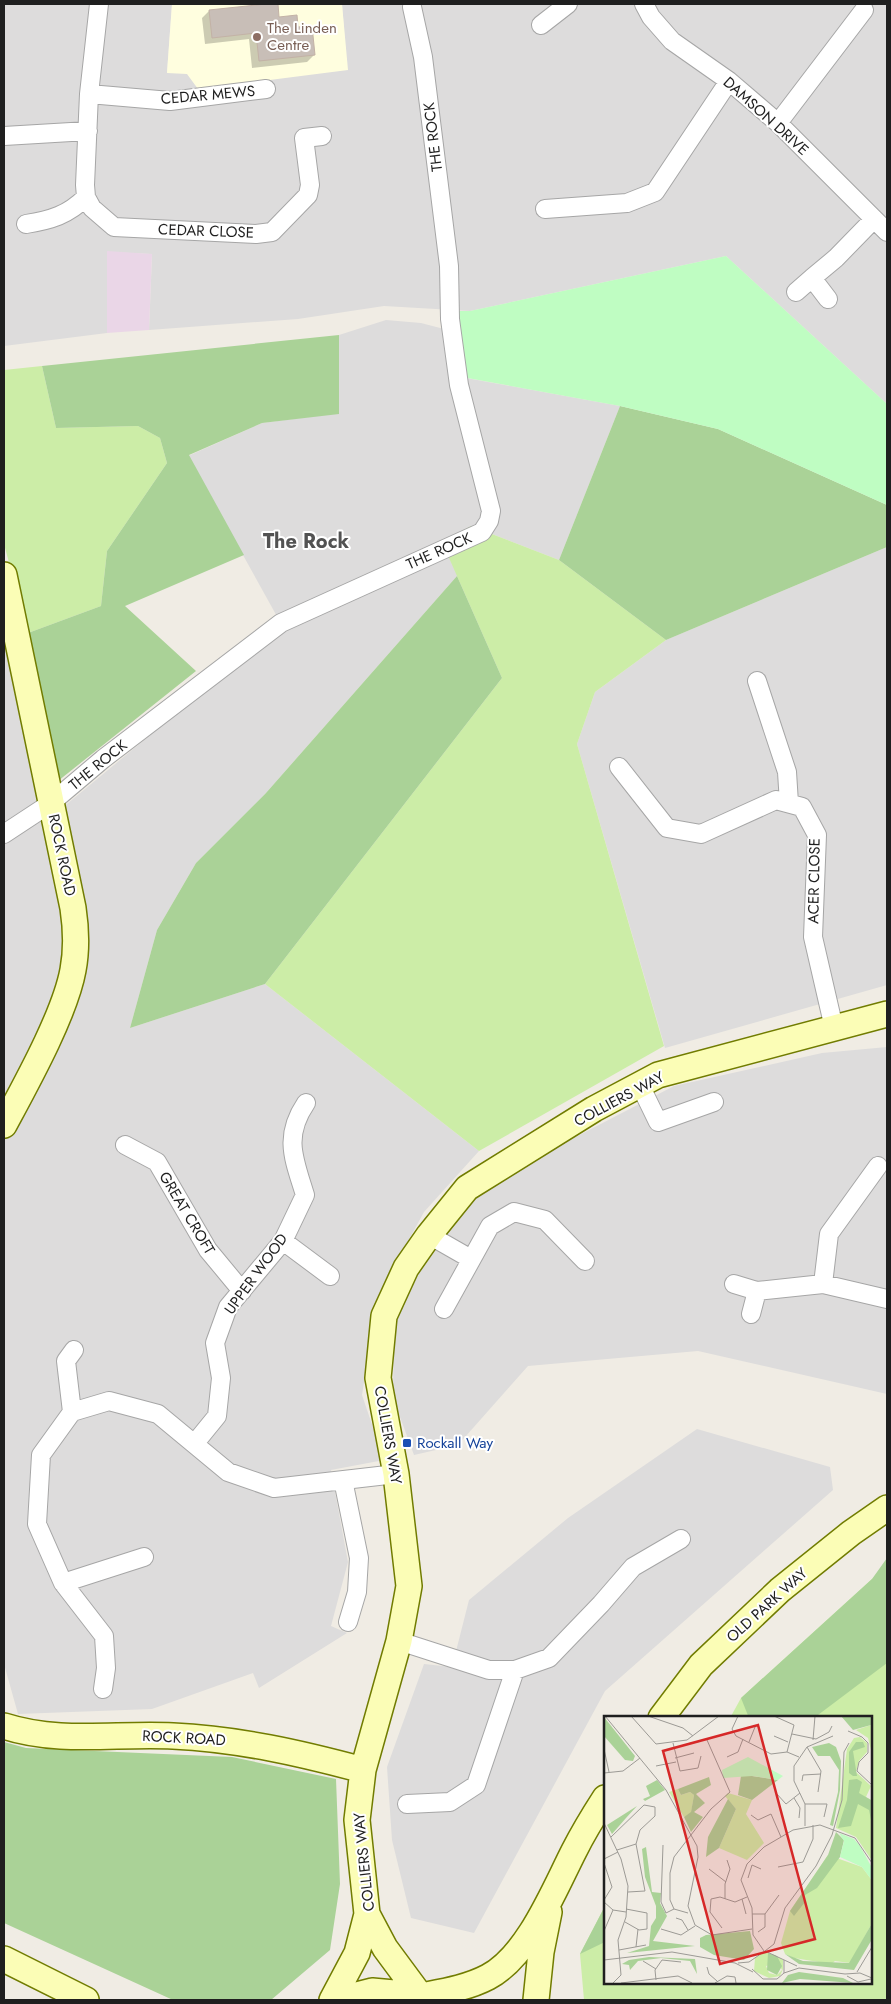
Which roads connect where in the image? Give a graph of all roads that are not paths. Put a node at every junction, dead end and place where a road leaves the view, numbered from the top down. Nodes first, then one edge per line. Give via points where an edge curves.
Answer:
1 (99, 4) edge
2 (568, 4) edge
3 (644, 4) edge
4 (412, 7) dead end
5 (864, 10) dead end
6 (540, 25) dead end
7 (729, 81) junction
8 (266, 89) dead end
9 (89, 94) junction
10 (778, 123) junction
11 (88, 130) junction
12 (4, 136) edge
13 (322, 136) dead end
14 (86, 197) junction
15 (545, 209) dead end
16 (874, 220) junction
17 (26, 224) dead end
18 (887, 232) edge
19 (812, 278) junction
20 (796, 292) dead end
21 (828, 299) dead end
22 (4, 575) edge
23 (10, 641) edge
24 (757, 681) dead end
25 (619, 767) dead end
26 (51, 803) junction
27 (789, 803) junction
28 (4, 834) edge
29 (887, 1014) edge
30 (834, 1028) junction
31 (640, 1085) junction
32 (714, 1102) dead end
33 (306, 1103) dead end
34 (4, 1125) edge
35 (125, 1145) dead end
36 (878, 1166) dead end
37 (429, 1235) junction
38 (283, 1240) junction
39 (470, 1259) junction
40 (585, 1261) dead end
41 (330, 1276) dead end
42 (734, 1284) dead end
43 (823, 1284) junction
44 (242, 1291) junction
45 (756, 1291) junction
46 (887, 1299) edge
47 (444, 1309) dead end
48 (751, 1314) dead end
49 (74, 1350) dead end
50 (72, 1412) junction
51 (194, 1443) junction
52 (396, 1474) junction
53 (344, 1480) junction
54 (887, 1508) edge
55 (681, 1539) dead end
56 (144, 1557) dead end
57 (63, 1583) junction
58 (348, 1622) dead end
59 (399, 1641) junction
60 (515, 1670) junction
61 (103, 1689) dead end
62 (663, 1716) edge
63 (4, 1726) edge
64 (363, 1770) junction
65 (604, 1800) edge
66 (407, 1804) dead end
67 (552, 1898) junction
68 (367, 1914) junction
69 (4, 1960) edge
70 (427, 1997) edge
71 (86, 2000) edge
72 (332, 2000) edge
73 (337, 2000) edge
74 (536, 2000) edge

1 - 9 street
2 - 6 street
3 - 7 street, DAMSON DRIVE via 672,41
4 - 26 street, THE ROCK via 424,66 449,266 450,319 459,385 491,511 489,521 482,532 281,623 104,758
5 - 10 street
7 - 10 street, DAMSON DRIVE
7 - 15 street via 655,192 627,203
8 - 9 street, CEDAR MEWS via 170,101
9 - 11 street
10 - 16 street, DAMSON DRIVE
11 - 12 street
11 - 14 street
13 - 14 street, CEDAR CLOSE via 304,138 310,185 308,196 272,232 256,234 114,227 92,208
14 - 17 street via 67,214
16 - 18 street, DAMSON DRIVE
16 - 19 street
19 - 20 street
19 - 21 street
22 - 23 street, ROCK ROAD
23 - 26 street, ROCK ROAD
24 - 27 street via 787,772
25 - 27 street via 667,828 701,834 776,800
26 - 28 street, THE ROCK
26 - 34 street, ROCK ROAD via 74,918 74,969 53,1026
27 - 30 street, ACER CLOSE via 802,807 817,835 813,937
29 - 30 street, COLLIERS WAY
30 - 31 street, COLLIERS WAY via 658,1075
31 - 32 street via 658,1122
31 - 37 street, COLLIERS WAY via 594,1109 466,1188
33 - 38 street, UPPER WOOD via 295,1119 292,1153 306,1195
35 - 44 street, GREAT CROFT via 157,1162 208,1250
36 - 43 street via 829,1234
37 - 39 street
37 - 52 street, COLLIERS WAY via 406,1268 384,1316 378,1378
38 - 41 street
38 - 44 street, UPPER WOOD
39 - 40 street via 490,1226 514,1212 545,1220
39 - 47 street
42 - 45 street
43 - 45 street
43 - 46 street
44 - 51 street, UPPER WOOD via 228,1307 214,1343 221,1378 217,1416
45 - 48 street
49 - 50 street via 66,1361
50 - 51 street via 109,1401 158,1414
50 - 57 street via 41,1454 37,1524
51 - 53 street via 228,1472 274,1488
52 - 53 street
52 - 59 street, COLLIERS WAY via 409,1586
53 - 58 street via 359,1558 357,1592
54 - 62 street, OLD PARK WAY via 780,1590 701,1665
55 - 60 street via 633,1567 549,1658
56 - 57 street
57 - 61 street via 104,1636 106,1668
59 - 60 street via 489,1670
59 - 64 street, COLLIERS WAY
60 - 66 street via 476,1784 450,1802
63 - 64 street, ROCK ROAD via 39,1736 62,1738 154,1735 227,1740 289,1751
64 - 68 street, COLLIERS WAY via 357,1820
65 - 67 street via 574,1849
67 - 70 street via 521,1946 497,1971 461,1988
67 - 74 street via 540,1952
68 - 70 street, COLLIERS WAY via 384,1948
68 - 72 street via 357,1953
69 - 71 street
70 - 73 street via 372,1991

